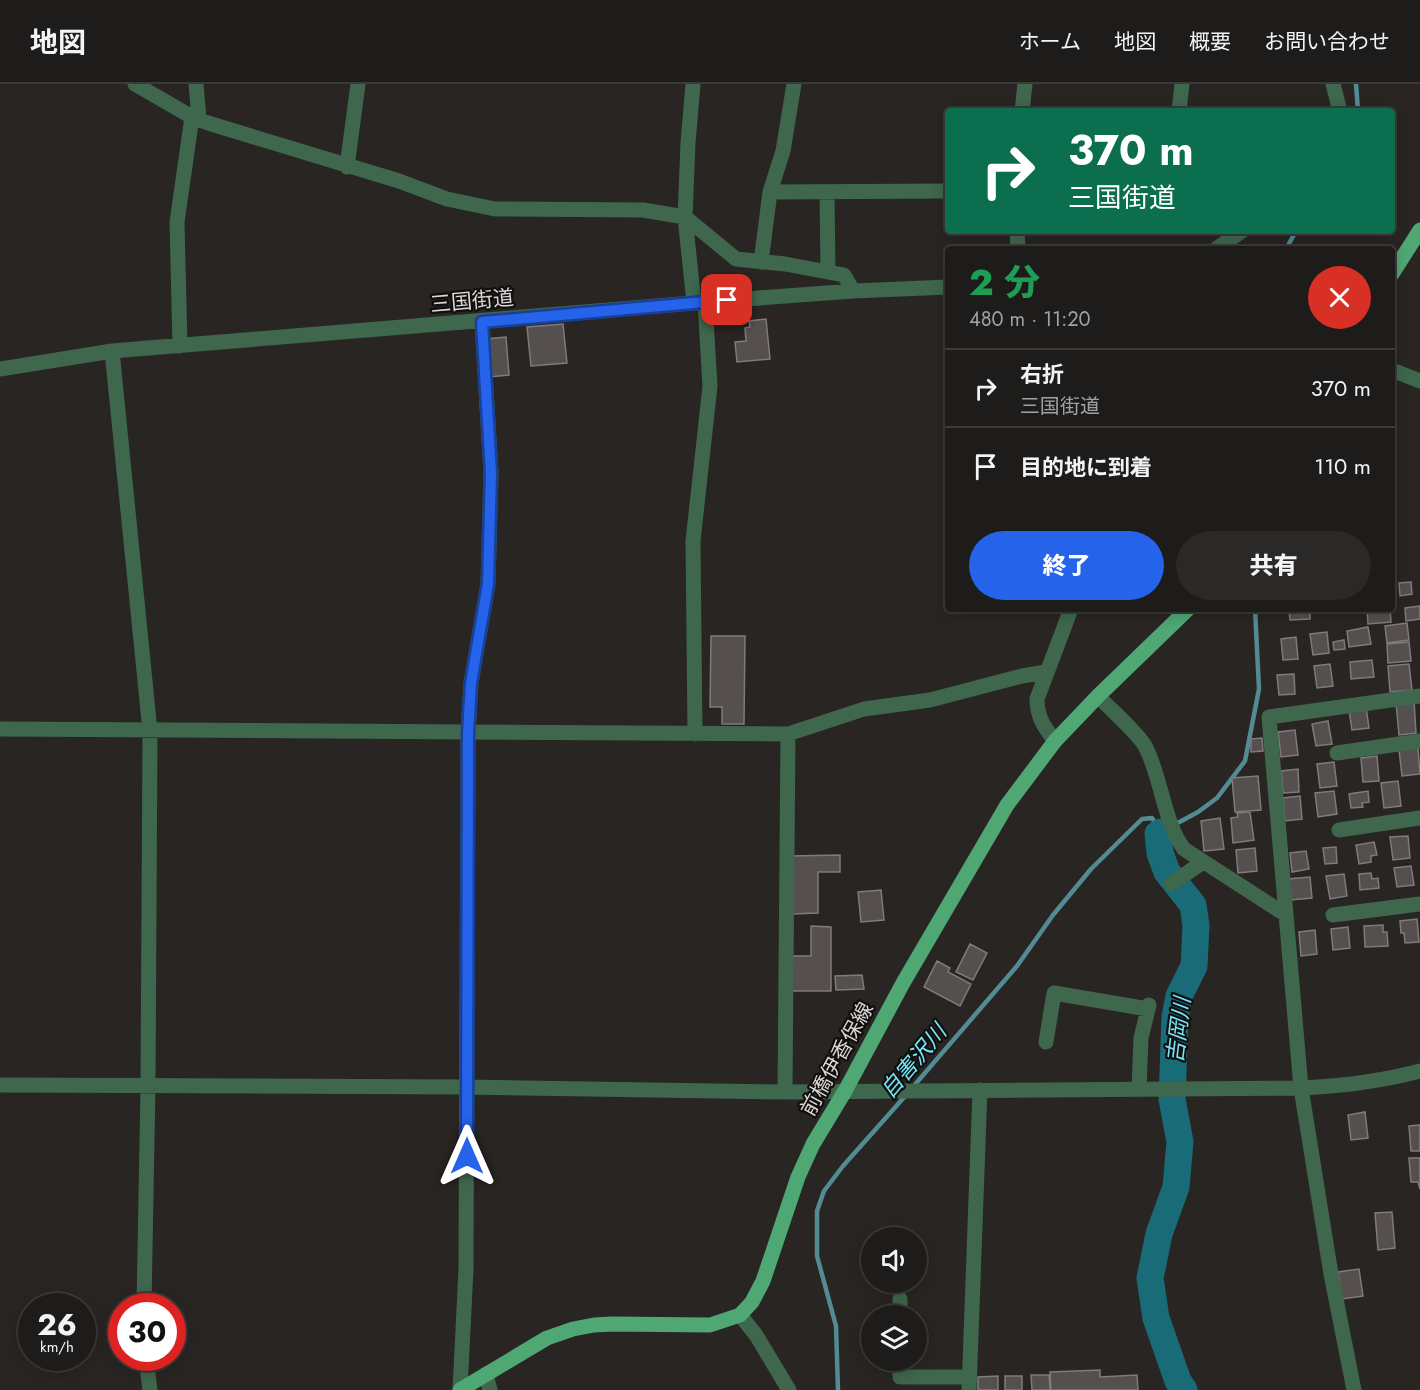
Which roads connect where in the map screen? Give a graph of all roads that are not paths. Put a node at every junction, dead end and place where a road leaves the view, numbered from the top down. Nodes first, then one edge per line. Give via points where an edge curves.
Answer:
1 (135, 84) edge
2 (196, 84) edge
3 (358, 84) edge
4 (693, 84) edge
5 (794, 84) edge
6 (1025, 84) edge
7 (1182, 84) edge
8 (1333, 84) edge
9 (1022, 108) edge
10 (1179, 108) edge
11 (1339, 108) edge
12 (195, 117) junction
13 (347, 166) junction
14 (770, 192) junction
15 (827, 192) junction
16 (945, 192) edge
17 (685, 217) junction
18 (1420, 230) edge
19 (1238, 234) edge
20 (1220, 246) edge
21 (761, 262) junction
22 (1395, 269) edge
23 (828, 272) junction
24 (945, 287) edge
25 (853, 291) junction
26 (700, 303) junction
27 (482, 322) junction
28 (180, 346) junction
29 (112, 351) junction
30 (0, 369) edge
31 (1395, 371) edge
32 (1420, 381) edge
33 (1070, 612) edge
34 (1185, 612) edge
35 (1046, 672) junction
36 (1098, 696) junction
37 (1420, 696) edge
38 (0, 729) edge
39 (150, 731) junction
40 (468, 733) junction
41 (695, 734) junction
42 (788, 734) junction
43 (1055, 741) junction
44 (1420, 741) edge
45 (1337, 753) dead end
46 (1420, 818) edge
47 (1339, 830) dead end
48 (1203, 862) junction
49 (1171, 884) dead end
50 (1420, 904) edge
51 (1286, 915) junction
52 (1333, 915) dead end
53 (1046, 1042) dead end
54 (1420, 1071) edge
55 (0, 1084) edge
56 (148, 1086) junction
57 (467, 1087) junction
58 (1302, 1088) junction
59 (1145, 1089) junction
60 (980, 1090) junction
61 (845, 1091) junction
62 (785, 1092) junction
63 (144, 1293) edge
64 (900, 1299) dead end
65 (900, 1305) edge
66 (740, 1316) junction
67 (148, 1371) edge
68 (900, 1371) edge
69 (486, 1374) junction
70 (969, 1384) edge
71 (150, 1390) edge
72 (460, 1390) edge
73 (490, 1390) edge
74 (789, 1390) edge
75 (1353, 1390) edge

1 - 12 street
2 - 12 street
3 - 13 street
4 - 17 street
5 - 14 street via 783,151
6 - 9 street
7 - 10 street
8 - 11 street
12 - 13 street
12 - 28 street via 177,222
13 - 17 street via 447,199 495,209 643,210
14 - 15 street
14 - 21 street
15 - 16 street
15 - 23 street
17 - 21 street via 735,259
17 - 26 street
18 - 22 main road
19 - 20 street
21 - 23 street
23 - 25 street via 844,275
24 - 25 street, 三国街道
25 - 26 street, 三国街道
26 - 27 street, 三国街道
26 - 41 street via 710,386 693,541
27 - 28 street, 三国街道
27 - 40 street via 491,473 488,584 471,683
28 - 29 street, 三国街道
29 - 30 street, 三国街道
29 - 39 street
31 - 32 street
33 - 35 street
34 - 36 main road, 前橋伊香保線
35 - 42 street via 930,700 864,709
35 - 43 street via 1037,711
36 - 43 main road, 前橋伊香保線
36 - 48 street via 1145,745 1176,839
37 - 51 street via 1269,717
38 - 39 street
39 - 40 street
39 - 56 street
40 - 41 street
40 - 57 street
41 - 42 street
42 - 62 street
43 - 61 main road, 前橋伊香保線 via 1006,805
44 - 45 street
46 - 47 street
48 - 49 street
48 - 51 street
50 - 52 street
51 - 58 street
53 - 59 street via 1054,993 1149,1007 1141,1038
54 - 58 street via 1349,1086
55 - 56 street
56 - 57 street
56 - 63 street
57 - 62 street
57 - 72 street via 466,1269
58 - 59 street
58 - 75 street via 1330,1274
59 - 60 street
60 - 61 street
60 - 70 street
61 - 62 street
61 - 66 main road, 前橋伊香保線 via 798,1177 764,1281
64 - 65 street
66 - 69 main road via 710,1325 612,1324 573,1329 547,1338
66 - 74 street
67 - 71 street
68 - 70 street via 900,1377
69 - 72 main road
69 - 73 street

